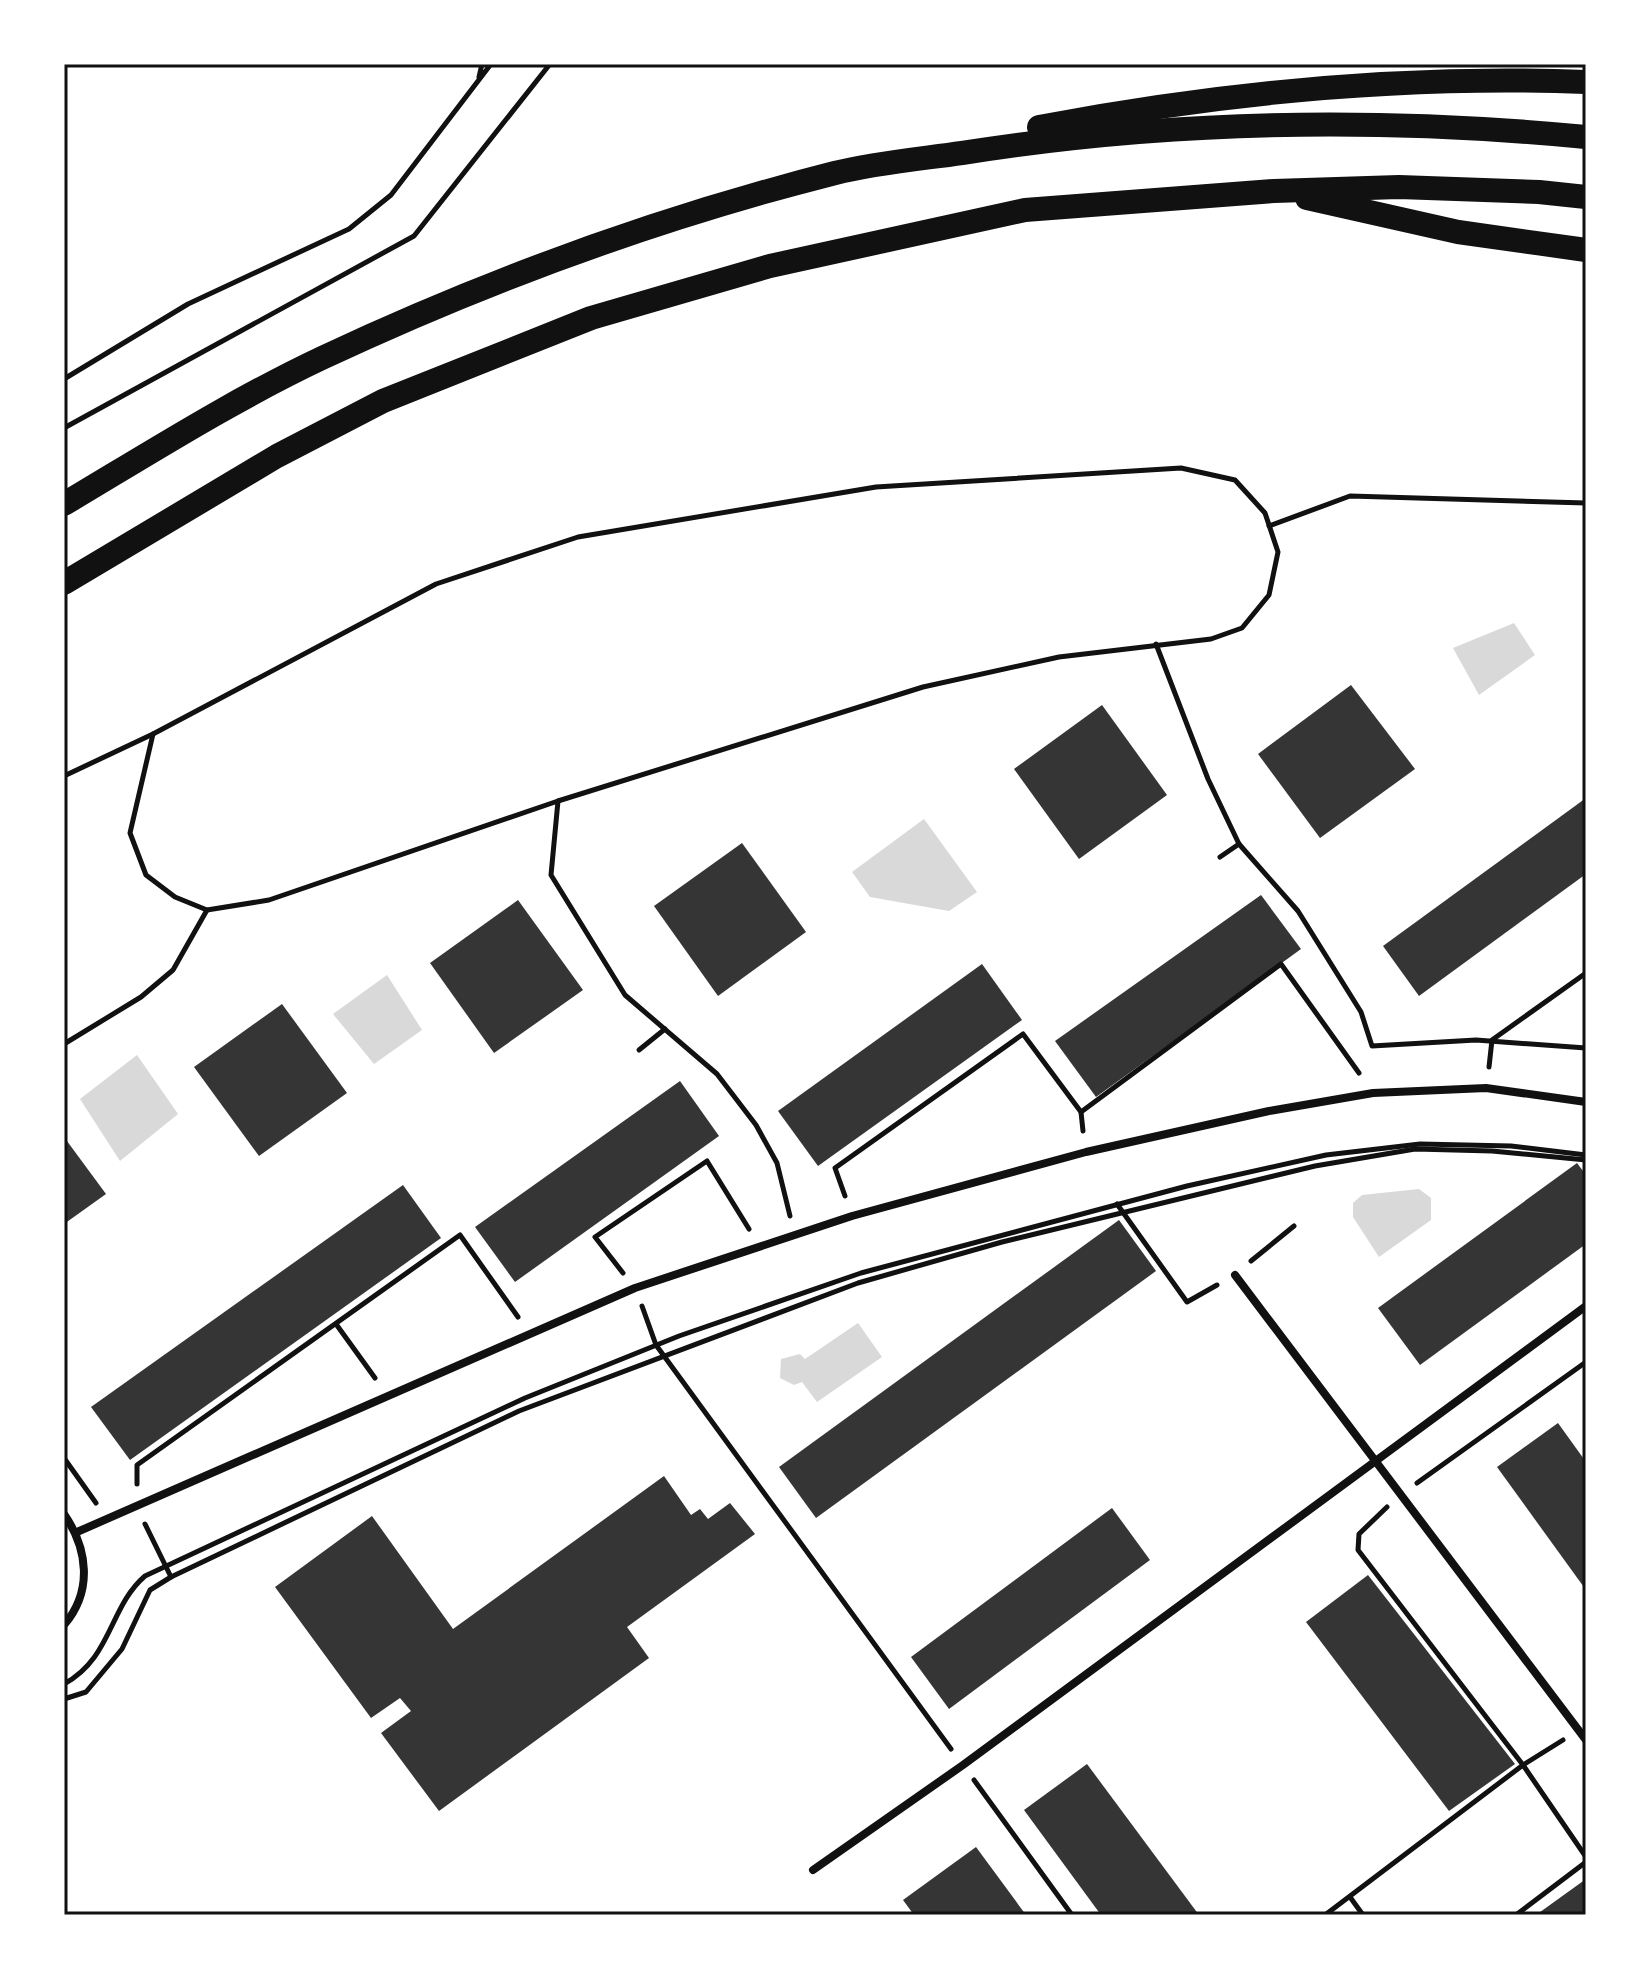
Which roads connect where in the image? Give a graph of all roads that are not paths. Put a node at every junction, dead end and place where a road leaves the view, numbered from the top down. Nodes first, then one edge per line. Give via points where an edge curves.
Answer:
1 (1586, 82) edge
2 (1586, 137) edge
3 (839, 172) junction
4 (1274, 191) junction
5 (1586, 197) edge
6 (1586, 250) edge
7 (64, 504) edge
8 (64, 583) edge
9 (1586, 1102) edge
10 (1235, 1275) road end
11 (1586, 1306) edge
12 (1375, 1463) junction
13 (64, 1514) edge
14 (77, 1532) junction
15 (64, 1625) edge
16 (1586, 1740) edge
17 (813, 1870) dead end

1 - 3 highway via 1460,80 1249,94 1020,130
2 - 3 highway via 1466,126 1158,128
3 - 7 highway via 606,239 470,292 319,359
4 - 5 highway via 1399,187
4 - 6 highway via 1458,232
4 - 8 highway via 1025,210 770,266 591,318 383,401 277,456
9 - 14 street via 1486,1088 1373,1093 1086,1152 852,1216 635,1288
10 - 12 street
11 - 12 street
12 - 16 street
12 - 17 street
13 - 14 street
14 - 15 street via 85,1559 84,1587

